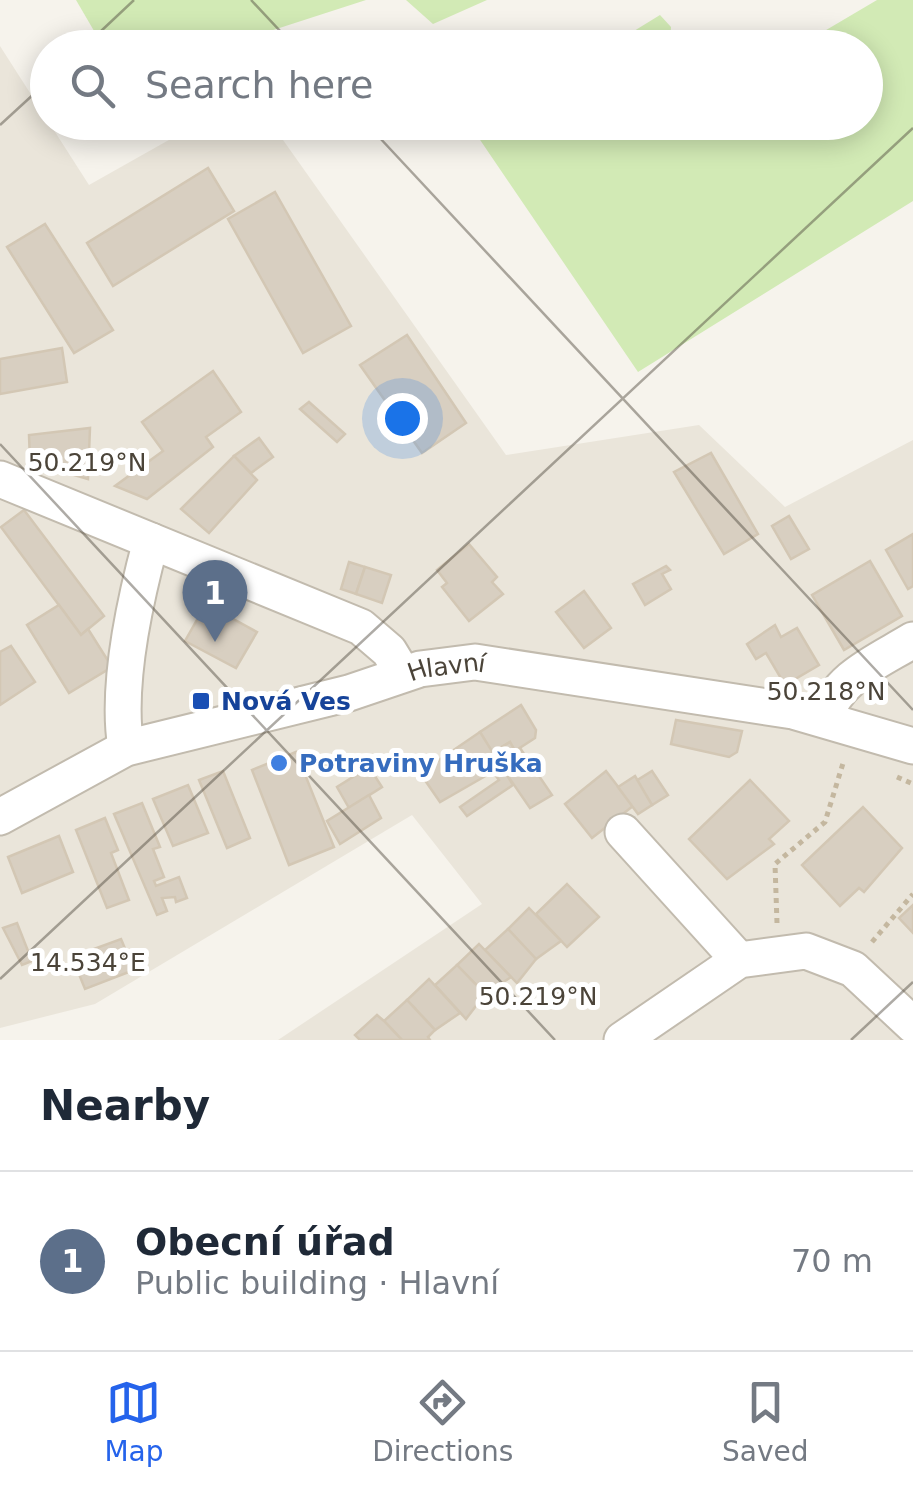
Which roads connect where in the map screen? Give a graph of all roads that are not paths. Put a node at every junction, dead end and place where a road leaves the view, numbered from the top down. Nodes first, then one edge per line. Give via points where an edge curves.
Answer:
1 (0, 479) edge
2 (151, 541) junction
3 (913, 640) edge
4 (403, 674) junction
5 (824, 719) junction
6 (913, 746) edge
7 (126, 748) junction
8 (0, 817) edge
9 (623, 832) dead end
10 (738, 960) junction
11 (913, 1025) edge
12 (622, 1040) edge

1 - 2 street
2 - 4 street via 361,628 389,651
2 - 7 street via 134,616 122,725
3 - 5 street via 851,677 831,696
4 - 5 street, Hlavní via 476,662
4 - 7 street, Hlavní
5 - 6 street, Hlavní
7 - 8 street, Hlavní
9 - 10 street
10 - 11 street via 806,951 853,970
10 - 12 street

